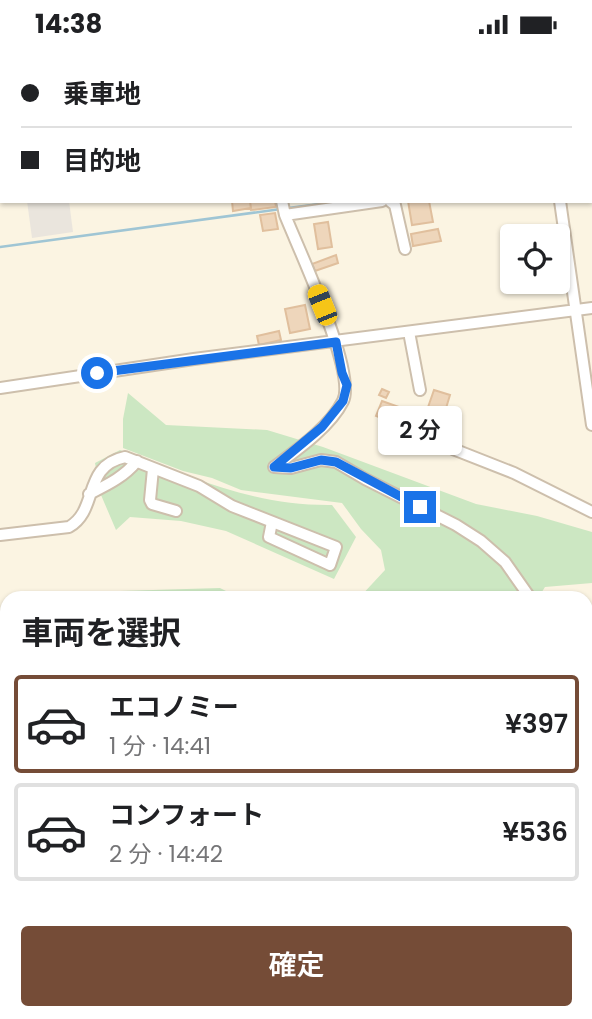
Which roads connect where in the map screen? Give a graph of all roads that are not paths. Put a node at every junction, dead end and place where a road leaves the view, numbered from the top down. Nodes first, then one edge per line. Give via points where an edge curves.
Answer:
1 (282, 203) edge
2 (368, 203) edge
3 (392, 203) edge
4 (560, 203) edge
5 (285, 215) junction
6 (405, 249) dead end
7 (592, 308) edge
8 (575, 310) junction
9 (409, 332) junction
10 (336, 342) junction
11 (0, 388) edge
12 (419, 390) dead end
13 (592, 425) edge
14 (453, 449) dead end
15 (137, 461) junction
16 (153, 469) junction
17 (89, 494) junction
18 (176, 512) dead end
19 (592, 512) edge
20 (272, 522) junction
21 (0, 535) edge
22 (525, 591) edge

1 - 5 street
2 - 5 street
3 - 6 street
4 - 8 street
5 - 10 street
7 - 8 street
8 - 9 street
8 - 13 street
9 - 10 street
9 - 12 street
10 - 11 street
10 - 22 street via 347,385 343,401 322,427 274,467 336,462 481,541 505,562
14 - 19 street
15 - 16 street
15 - 17 street
15 - 17 street via 125,457 104,465
16 - 18 street via 152,504
16 - 20 street
17 - 21 street via 79,522 69,527
20 - 20 street via 337,547 330,565 269,537

